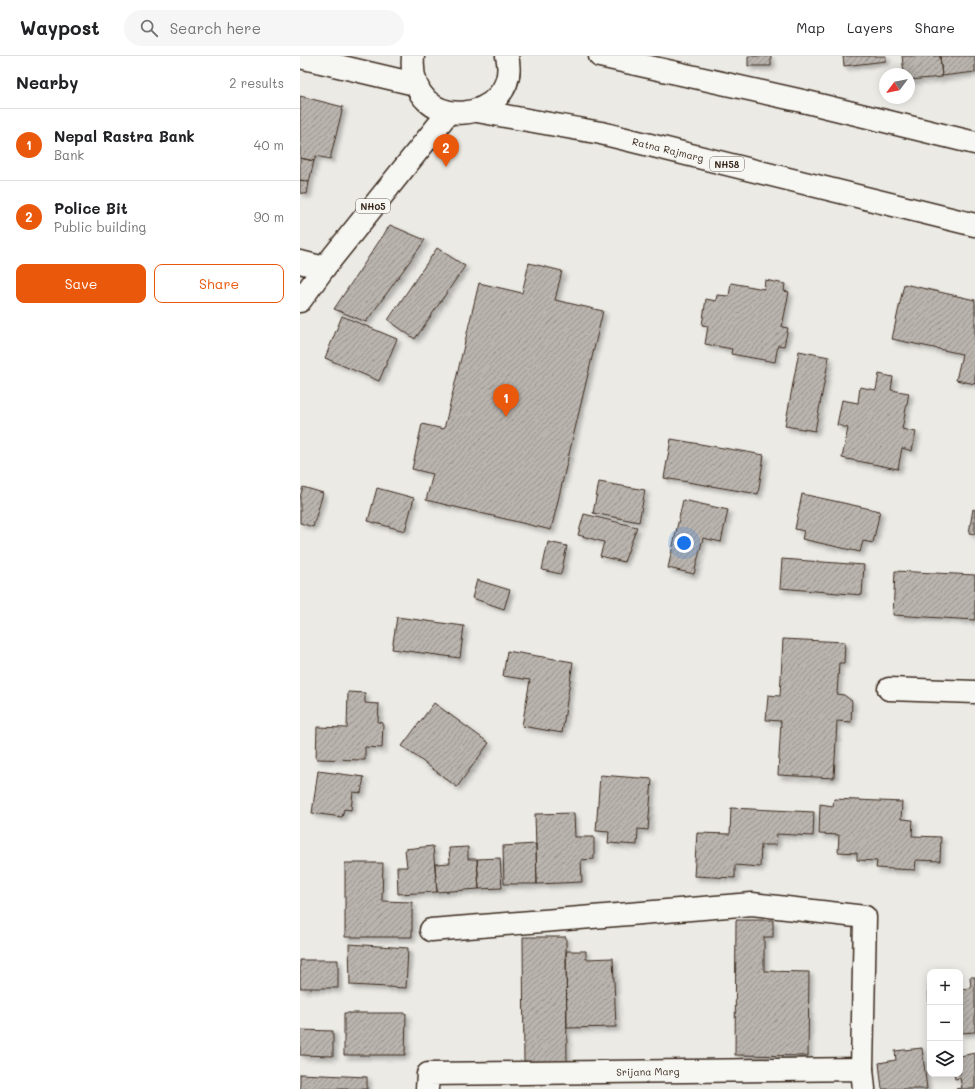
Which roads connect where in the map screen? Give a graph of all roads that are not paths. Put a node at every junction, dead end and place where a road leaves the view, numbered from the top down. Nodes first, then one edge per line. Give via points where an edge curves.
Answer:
1 (412, 56) edge
2 (507, 56) edge
3 (600, 56) edge
4 (300, 57) edge
5 (415, 84) junction
6 (477, 111) junction
7 (448, 112) junction
8 (975, 143) edge
9 (975, 225) edge
10 (300, 262) edge
11 (324, 268) junction
12 (300, 302) edge
13 (889, 690) dead end
14 (975, 692) edge
15 (431, 930) dead end
16 (863, 1079) edge
17 (427, 1089) edge

1 - 5 main road, Ratna Rajmarg / NH58
2 - 6 main road, Ratna Rajmarg / NH58 via 507,77 501,91 491,103
3 - 8 main road
4 - 5 main road
5 - 7 main road, Ratna Rajmarg / NH58 via 423,97 434,107
6 - 7 main road, Ratna Rajmarg / NH58 via 462,114
6 - 9 main road, Ratna Rajmarg / NH58 via 601,133
7 - 11 main road, NH05
10 - 11 main road
11 - 12 main road, NH05
13 - 14 main road
15 - 16 main road via 752,904 865,917
16 - 17 main road, Srijana Marg via 428,1074

